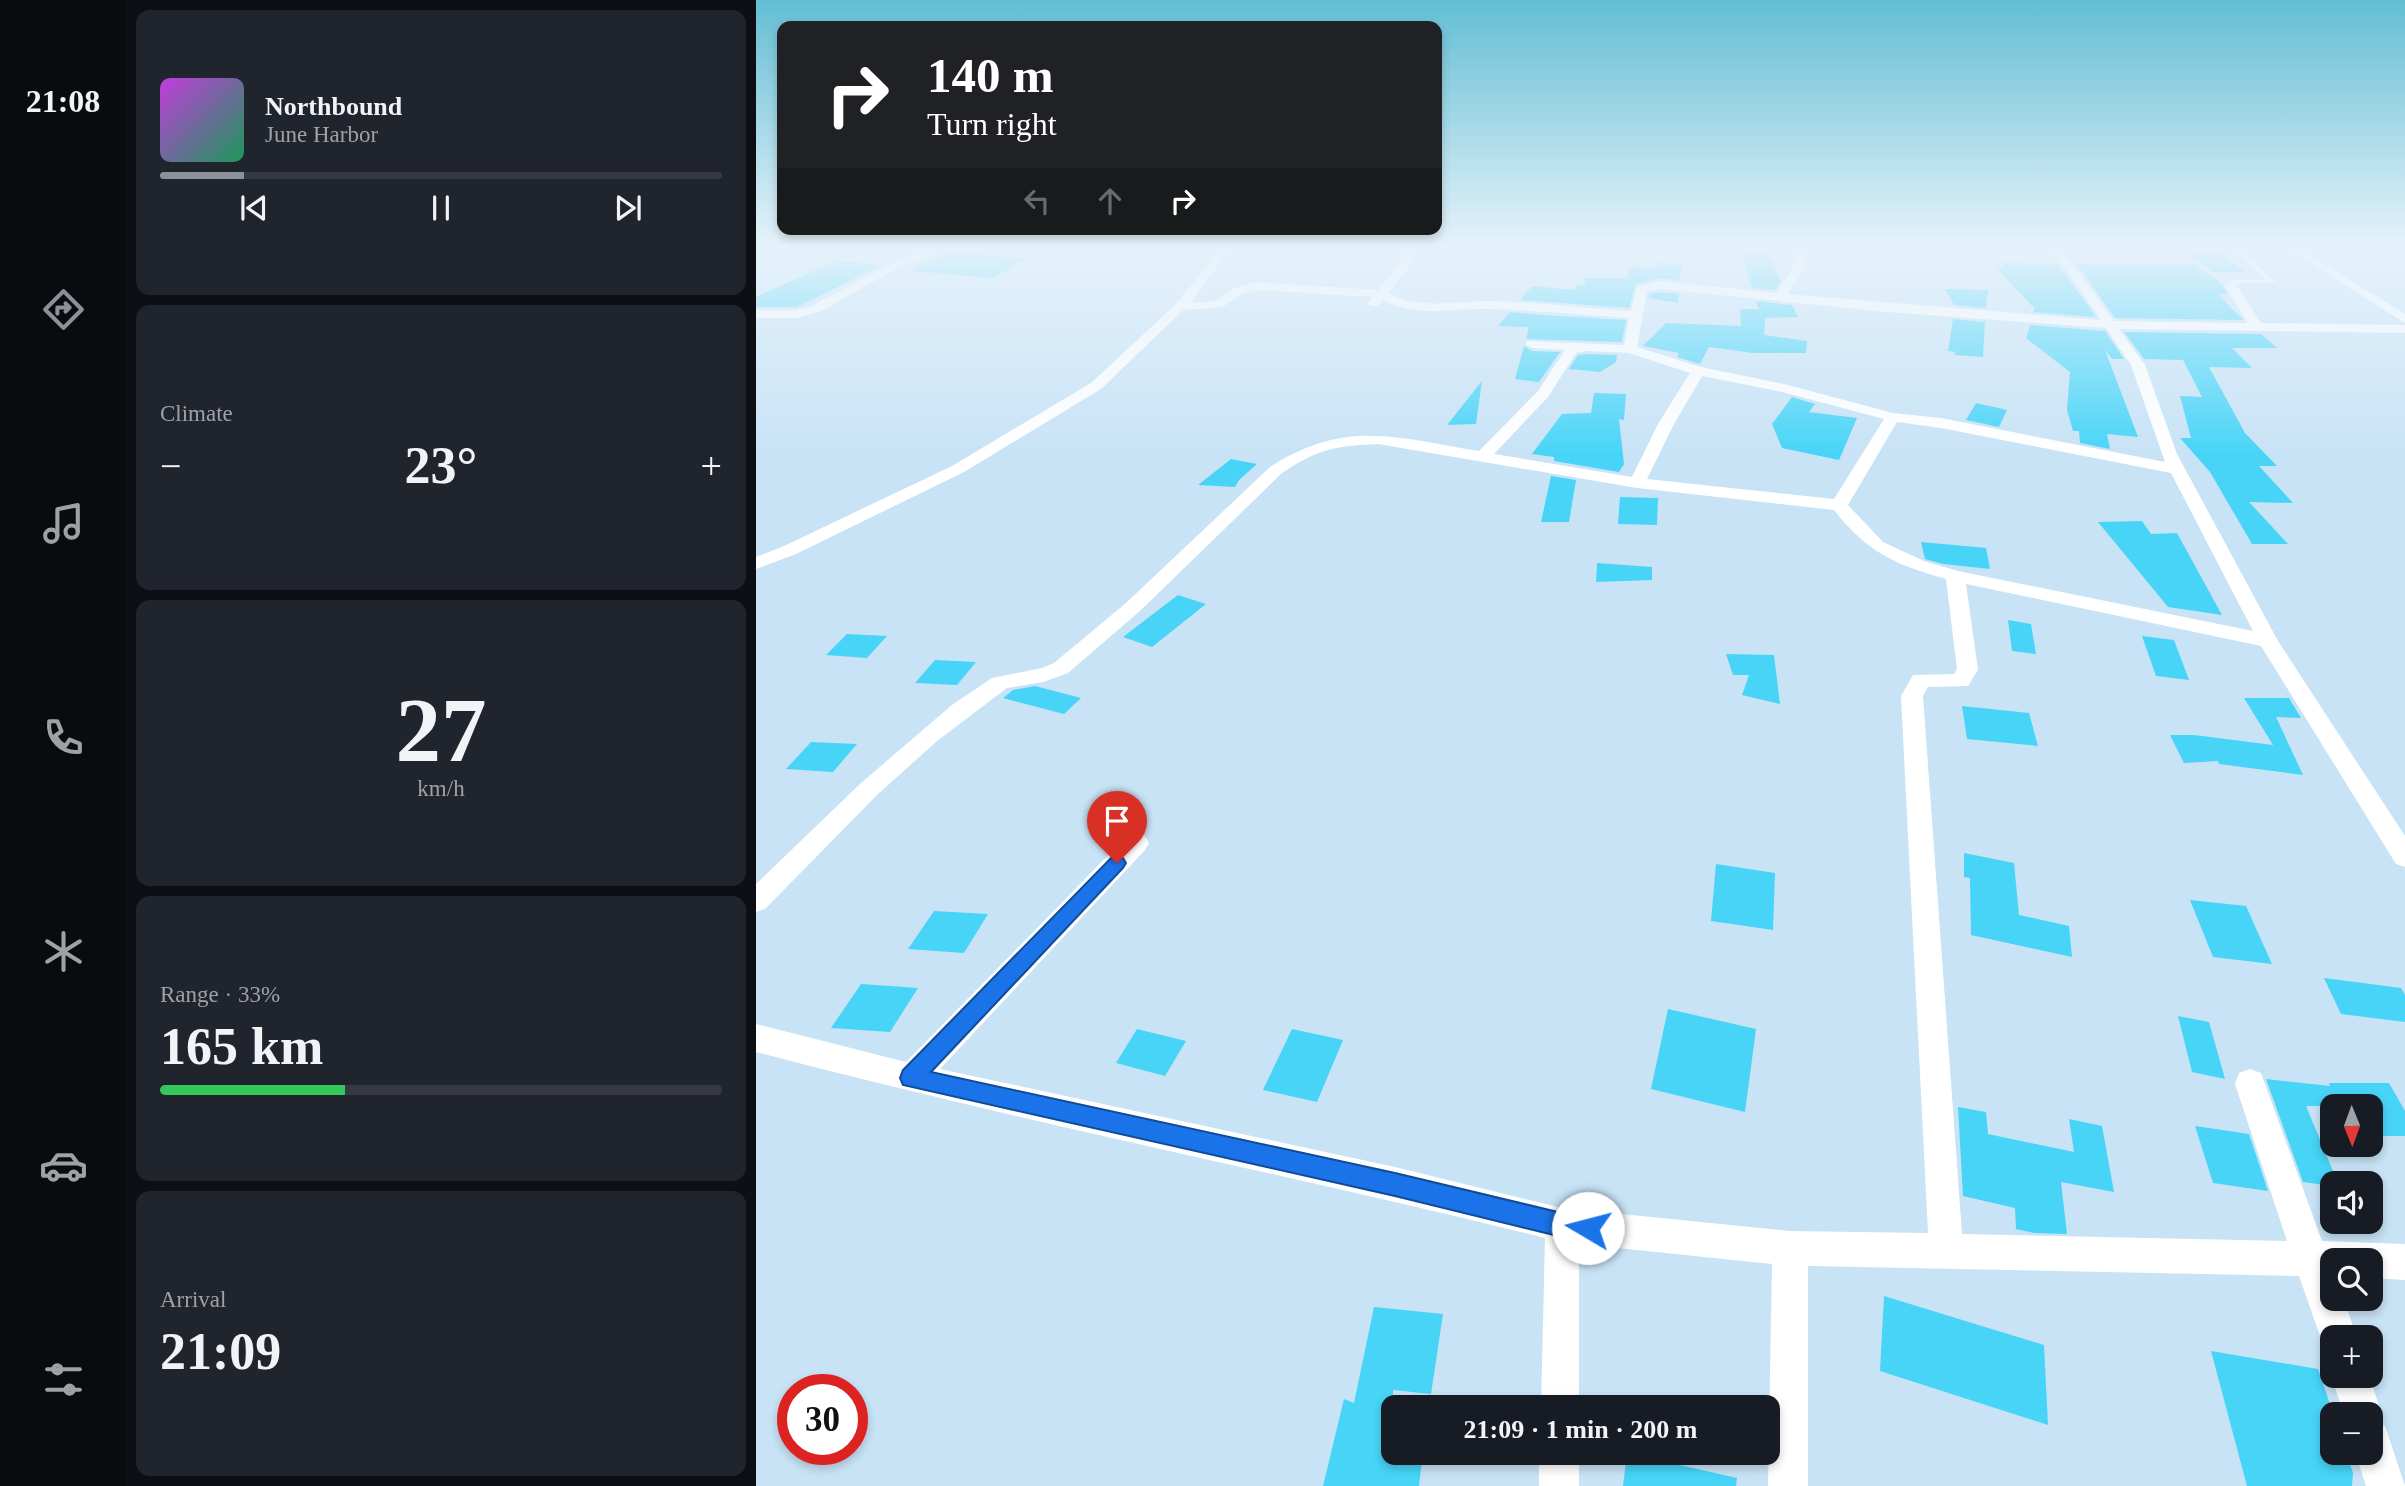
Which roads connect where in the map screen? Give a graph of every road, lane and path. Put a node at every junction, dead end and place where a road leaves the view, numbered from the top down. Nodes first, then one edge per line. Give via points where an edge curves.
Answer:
1 (1170, 316) edge
2 (1637, 316) edge
3 (1998, 316) edge
4 (2106, 316) edge
5 (2251, 316) edge
6 (2112, 325) junction
7 (2258, 327) junction
8 (2405, 329) edge
9 (1532, 344) dead end
10 (1585, 347) junction
11 (1630, 349) junction
12 (1698, 371) junction
13 (1893, 417) junction
14 (1483, 456) junction
15 (2177, 469) junction
16 (1637, 483) junction
17 (1839, 505) junction
18 (756, 563) edge
19 (1955, 576) junction
20 (2268, 641) junction
21 (1136, 843) dead end
22 (2405, 857) edge
23 (756, 901) edge
24 (756, 1038) edge
25 (911, 1078) junction
26 (2250, 1084) dead end
27 (1562, 1225) junction
28 (1790, 1248) junction
29 (1946, 1251) junction
30 (2312, 1257) junction
31 (2320, 1257) edge
32 (2383, 1261) edge
33 (2405, 1262) edge
34 (2334, 1325) edge
35 (1560, 1395) edge
36 (1559, 1465) edge
37 (2379, 1465) edge
38 (1559, 1486) edge
39 (1788, 1486) edge
40 (2386, 1486) edge

1 - 18 street via 1096,386 1056,412 958,469
2 - 11 street
3 - 6 street
4 - 6 street
5 - 7 street
6 - 7 street
6 - 15 street via 2138,365
7 - 8 street
9 - 10 street
10 - 11 street
10 - 14 street via 1571,350 1542,394
11 - 12 street
12 - 13 street
12 - 16 street
13 - 15 street
13 - 17 street
14 - 16 street
14 - 23 street via 1378,439 1332,442 1299,455 1276,470 1133,607 1061,668 1049,676 1021,677 992,686 911,751
15 - 20 street
16 - 17 street
17 - 19 street via 1872,544 1907,563
19 - 20 street
19 - 29 street via 1968,670 1960,681 1921,680 1912,695
20 - 22 street
21 - 25 street
24 - 25 street
25 - 27 street
26 - 30 street
27 - 28 street
27 - 35 street
28 - 29 street
28 - 39 street
29 - 30 street
30 - 31 street
30 - 34 street
32 - 33 street
36 - 38 street
37 - 40 street

